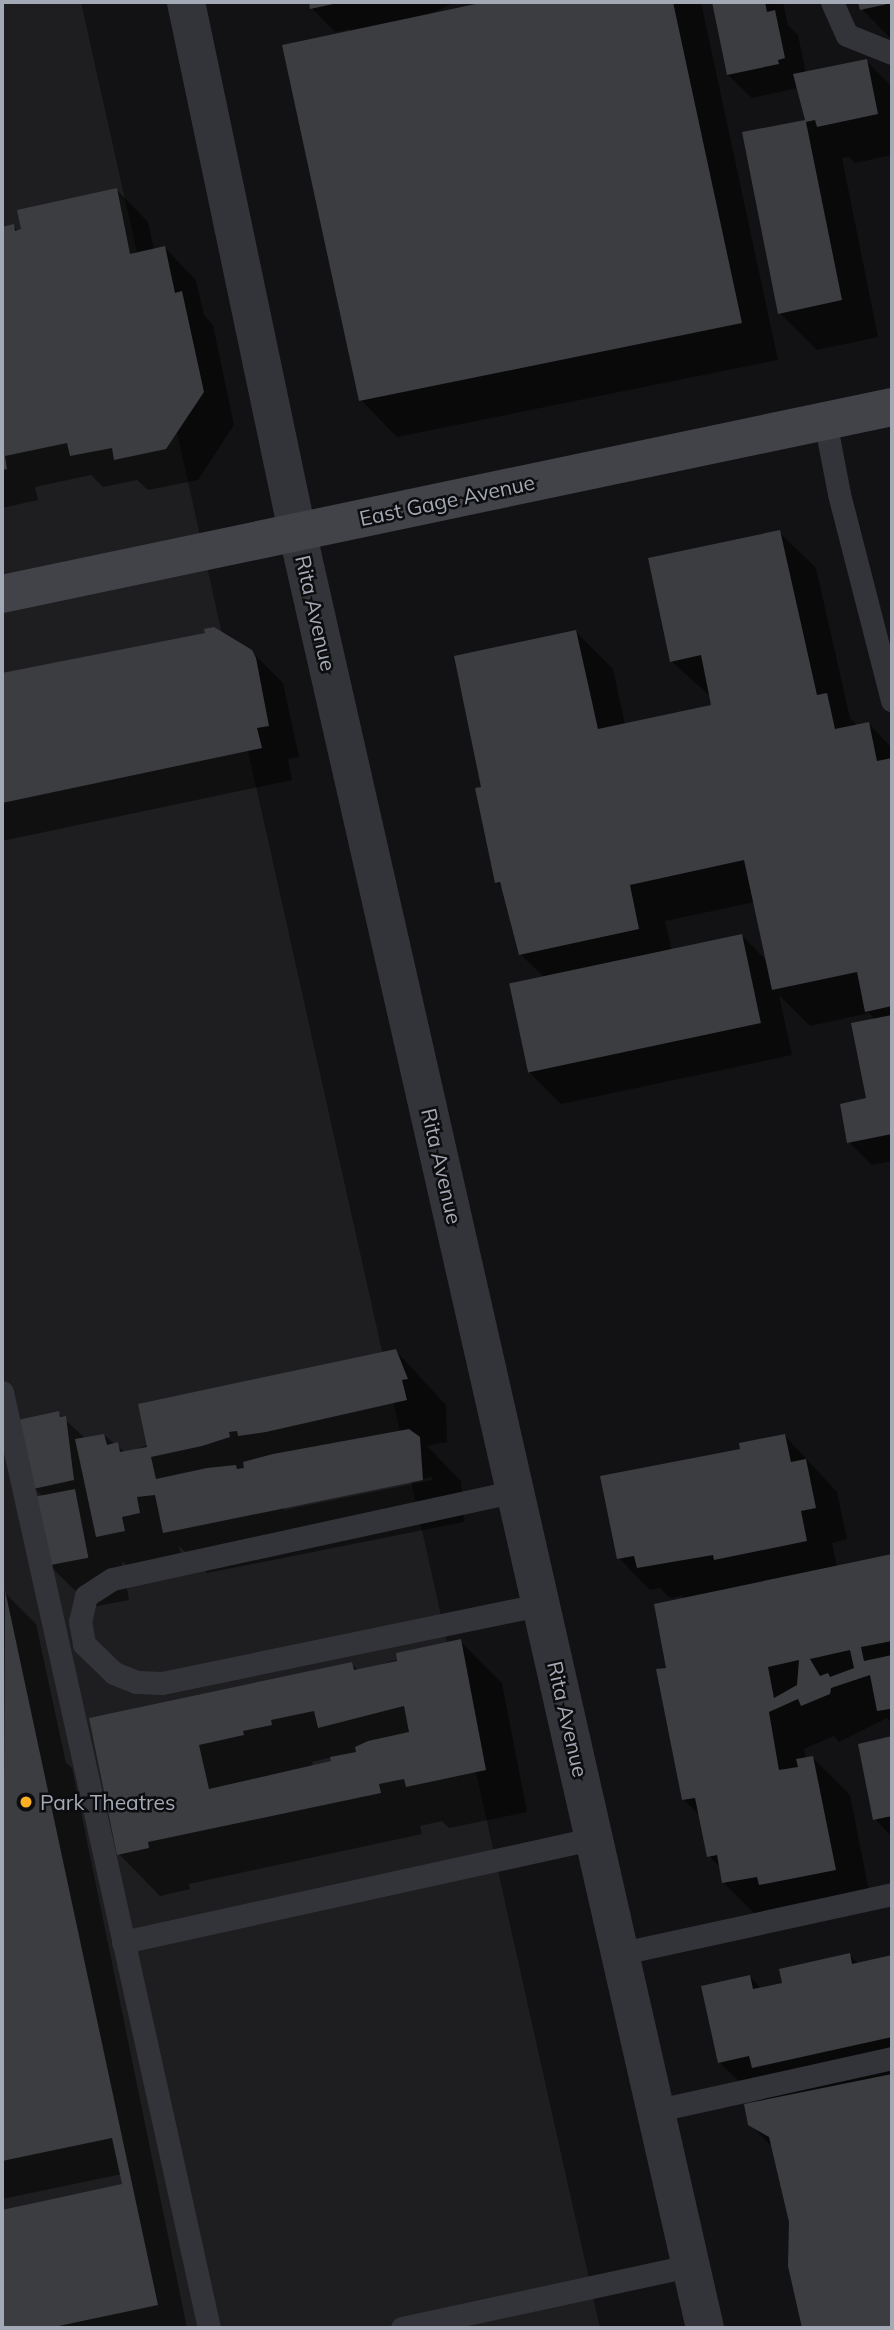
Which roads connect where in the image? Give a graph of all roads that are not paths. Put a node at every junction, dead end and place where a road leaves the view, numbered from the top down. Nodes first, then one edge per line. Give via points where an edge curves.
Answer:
1 (186, 2) edge
2 (832, 2) edge
3 (892, 52) edge
4 (892, 407) edge
5 (825, 421) junction
6 (297, 531) junction
7 (2, 594) edge
8 (892, 700) edge
9 (2, 1392) edge
10 (516, 1490) junction
11 (542, 1604) junction
12 (596, 1838) junction
13 (892, 1894) edge
14 (123, 1942) junction
15 (622, 1953) junction
16 (892, 2058) edge
17 (658, 2110) junction
18 (693, 2265) junction
19 (209, 2328) edge
20 (402, 2328) edge
21 (705, 2328) edge

1 - 6 street, Rita Avenue
2 - 3 lane via 847,35
4 - 5 main road, East Gage Avenue
5 - 6 main road, East Gage Avenue
5 - 8 lane
6 - 7 main road, East Gage Avenue
6 - 10 street, Rita Avenue
9 - 14 lane
10 - 11 street, Rita Avenue
10 - 11 lane via 112,1579 86,1595 80,1621 84,1644 114,1673 136,1682 162,1683
11 - 12 street, Rita Avenue
12 - 14 lane
12 - 15 street, Rita Avenue
13 - 15 lane
14 - 19 lane
15 - 17 street, Rita Avenue
16 - 17 lane
17 - 18 street, Rita Avenue
18 - 20 lane
18 - 21 street, Rita Avenue

